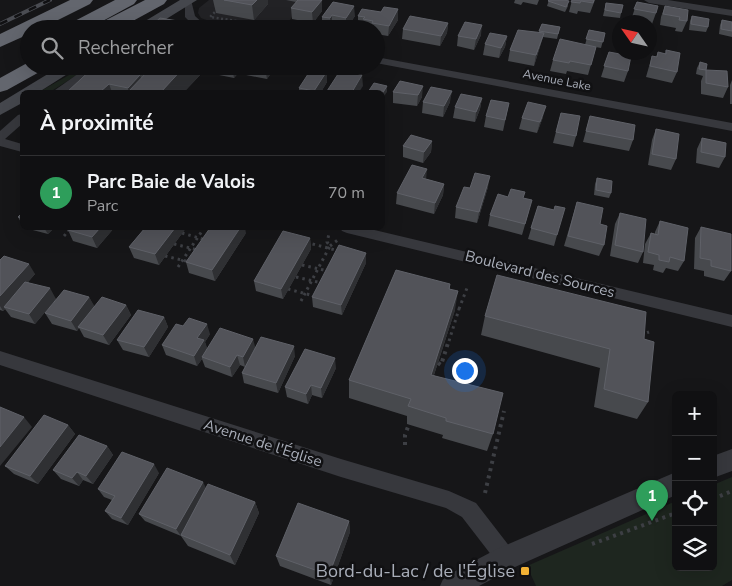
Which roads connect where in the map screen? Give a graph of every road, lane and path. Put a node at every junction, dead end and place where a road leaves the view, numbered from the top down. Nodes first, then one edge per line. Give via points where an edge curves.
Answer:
1 (84, 0) edge
2 (128, 0) edge
3 (158, 0) edge
4 (648, 0) edge
5 (189, 1) edge
6 (222, 5) edge
7 (732, 13) edge
8 (45, 20) edge
9 (91, 20) edge
10 (121, 20) edge
11 (155, 20) edge
12 (196, 20) edge
13 (228, 20) edge
14 (20, 32) edge
15 (0, 41) edge
16 (20, 57) edge
17 (385, 62) edge
18 (0, 68) edge
19 (20, 75) edge
20 (57, 75) edge
21 (84, 75) edge
22 (0, 86) edge
23 (31, 90) edge
24 (62, 90) edge
25 (20, 97) edge
26 (0, 110) edge
27 (20, 120) edge
28 (732, 127) edge
29 (0, 137) edge
30 (0, 142) edge
31 (20, 147) edge
32 (69, 230) edge
33 (203, 230) edge
34 (344, 232) edge
35 (182, 233) dead end
36 (329, 234) dead end
37 (64, 236) dead end
38 (198, 238) junction
39 (212, 241) edge
40 (174, 244) dead end
41 (329, 247) junction
42 (190, 248) junction
43 (306, 248) edge
44 (204, 252) edge
45 (347, 253) edge
46 (165, 256) dead end
47 (182, 260) junction
48 (195, 264) edge
49 (302, 265) edge
50 (178, 267) dead end
51 (318, 269) junction
52 (331, 272) edge
53 (296, 277) dead end
54 (311, 281) junction
55 (325, 284) edge
56 (467, 288) dead end
57 (288, 289) edge
58 (305, 294) junction
59 (318, 297) edge
60 (301, 300) dead end
61 (447, 306) edge
62 (459, 309) junction
63 (732, 321) edge
64 (649, 332) dead end
65 (636, 338) edge
66 (0, 358) edge
67 (438, 363) edge
68 (504, 411) edge
69 (409, 424) edge
70 (494, 428) edge
71 (500, 430) junction
72 (405, 444) dead end
73 (732, 460) edge
74 (717, 466) edge
75 (672, 485) edge
76 (732, 491) edge
77 (485, 493) dead end
78 (717, 497) edge
79 (672, 515) edge
80 (583, 548) dead end
81 (506, 558) junction
82 (453, 586) edge

1 - 8 highway
2 - 9 highway
3 - 10 highway
4 - 7 street
5 - 11 main road
5 - 12 street via 190,17
6 - 13 path via 210,17
14 - 15 highway
16 - 18 highway
17 - 28 street, Avenue Lake
19 - 22 highway
20 - 23 main road
21 - 24 street
25 - 26 main road
27 - 29 street
30 - 31 street
32 - 37 path
33 - 38 path
34 - 41 path
34 - 63 street, Boulevard des Sources
35 - 38 path
36 - 41 path
38 - 39 path
38 - 42 path
40 - 42 path
41 - 43 path via 309,243
41 - 45 path
41 - 51 path
42 - 44 path
42 - 47 path
46 - 47 path
47 - 48 path
47 - 50 path
49 - 51 path
51 - 52 path
51 - 54 path
53 - 54 path
54 - 55 path
54 - 58 path
56 - 62 path
57 - 58 path
58 - 59 path
58 - 60 path
61 - 62 path
62 - 67 path via 441,365
64 - 65 path
66 - 81 street, Avenue de l'Église via 449,500 469,510
68 - 71 path
69 - 72 path
70 - 71 path
71 - 77 path
73 - 74 street
75 - 81 street
76 - 78 path
79 - 80 path
81 - 82 street

